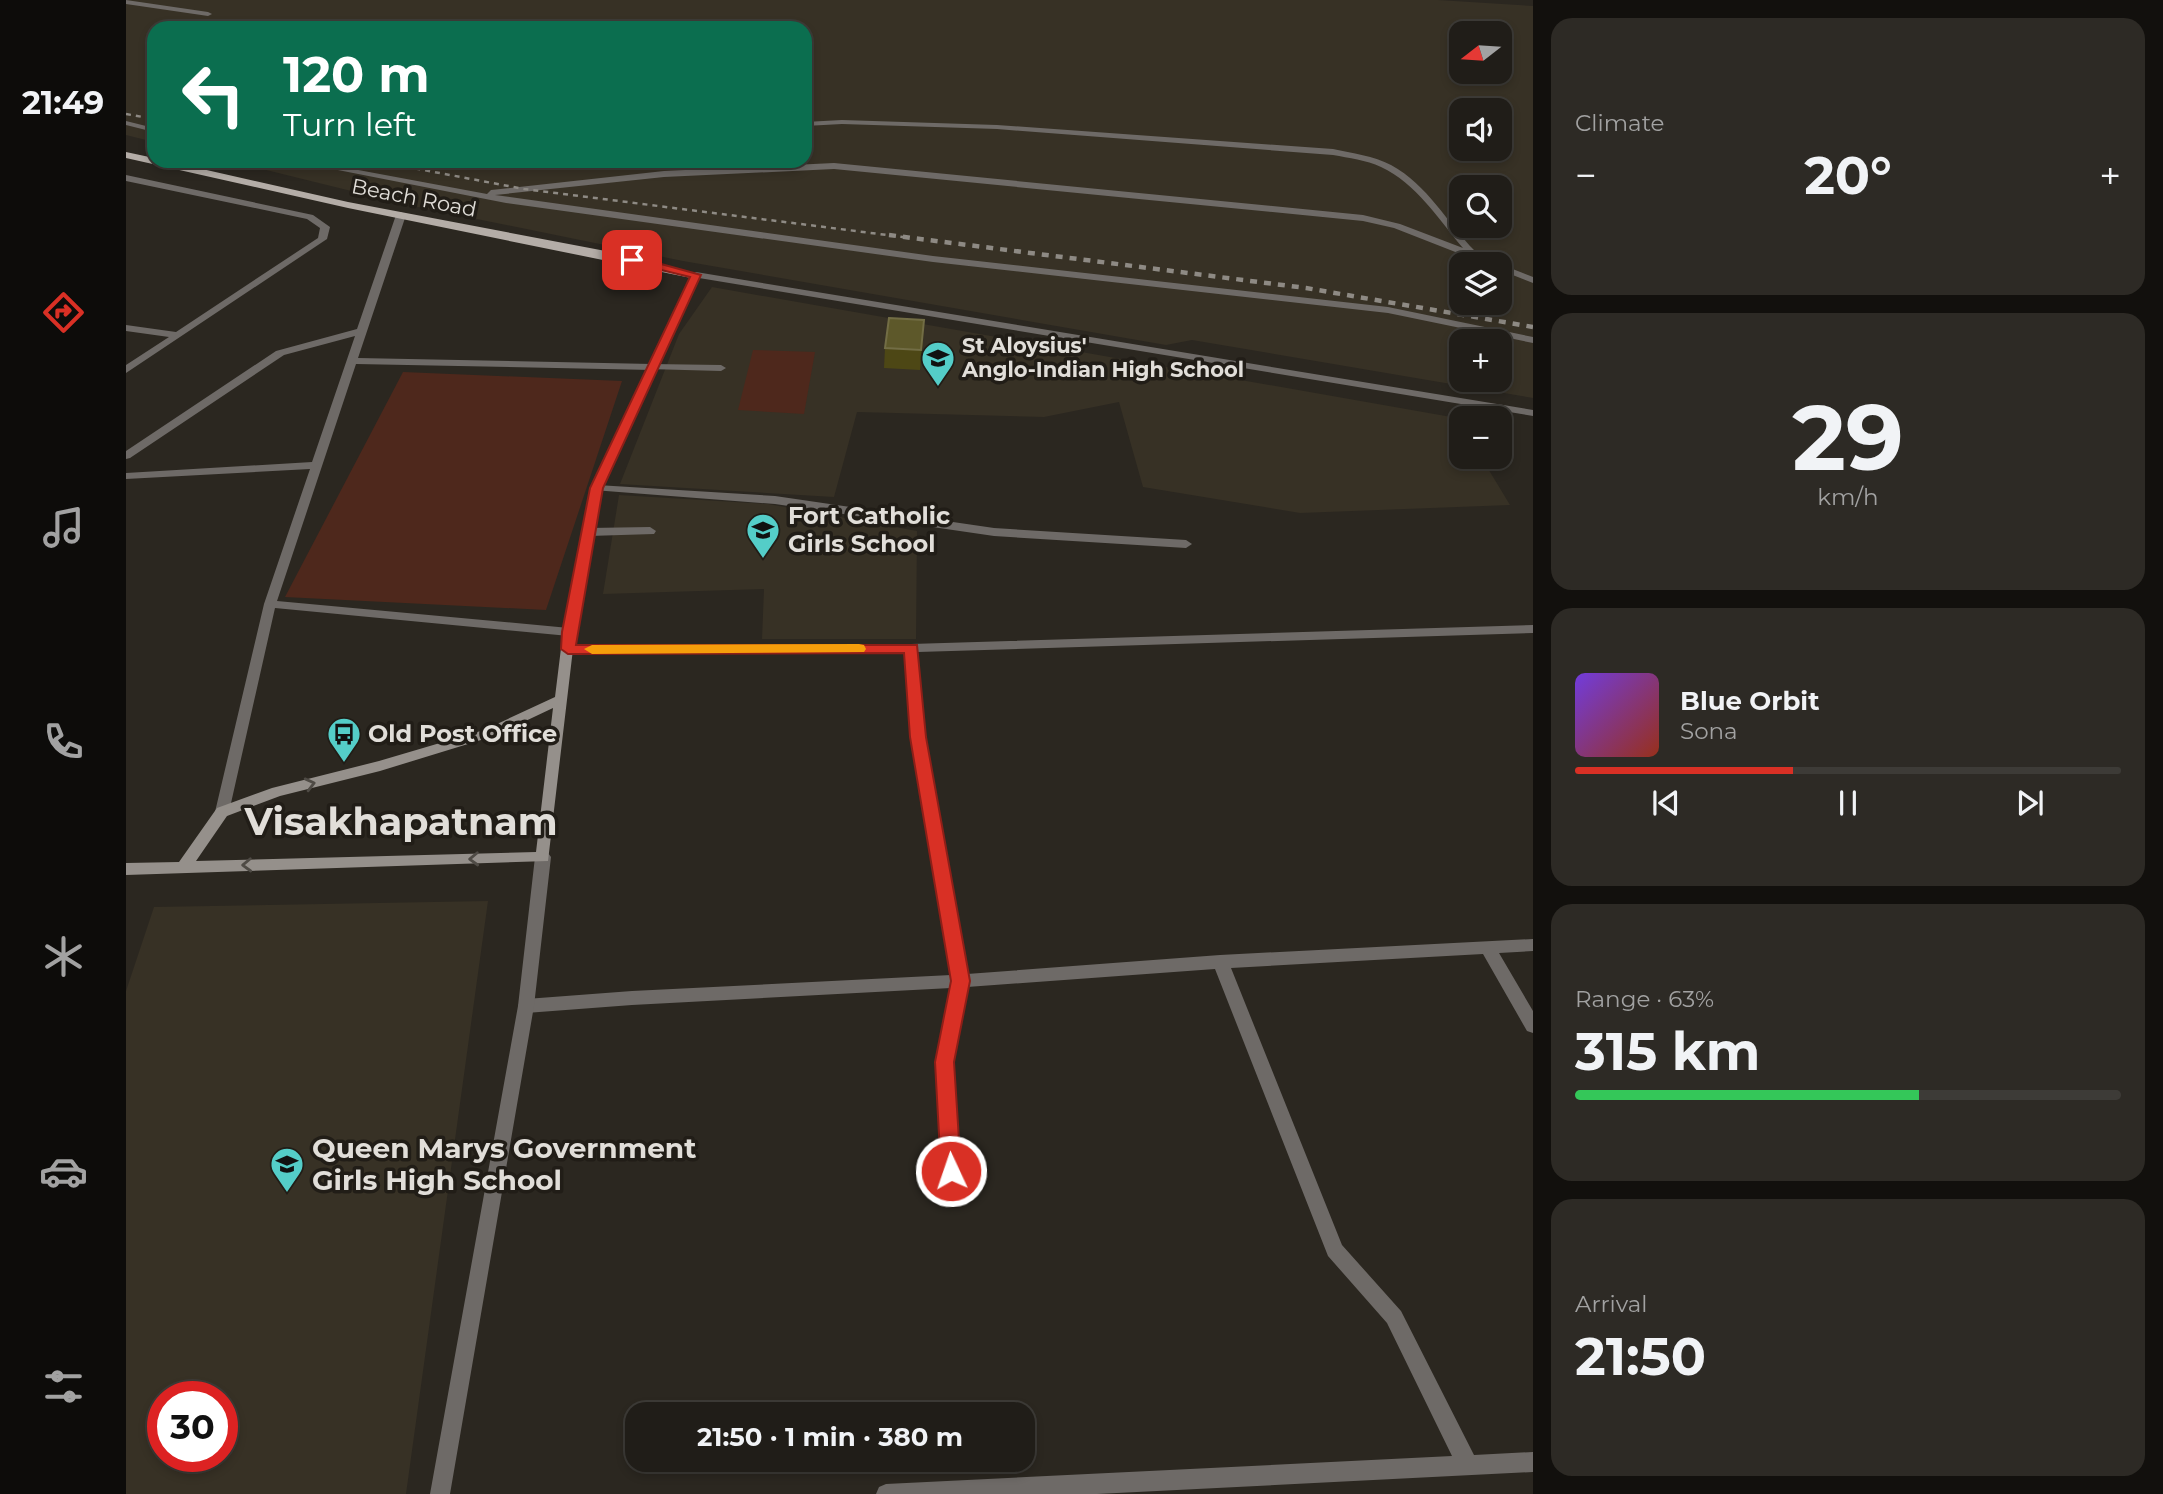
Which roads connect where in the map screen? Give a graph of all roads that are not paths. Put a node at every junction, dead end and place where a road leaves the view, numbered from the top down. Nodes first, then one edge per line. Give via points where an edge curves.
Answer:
1 (126, 2) edge
2 (208, 13) dead end
3 (126, 123) edge
4 (812, 124) edge
5 (147, 128) edge
6 (126, 155) edge
7 (147, 160) edge
8 (812, 167) edge
9 (186, 168) edge
10 (334, 168) edge
11 (675, 168) edge
12 (792, 168) edge
13 (664, 174) junction
14 (126, 178) edge
15 (476, 194) junction
16 (401, 215) junction
17 (1462, 252) edge
18 (1471, 252) edge
19 (1512, 272) edge
20 (696, 275) junction
21 (1533, 280) edge
22 (126, 328) edge
23 (363, 331) junction
24 (178, 335) junction
25 (1533, 340) edge
26 (353, 361) junction
27 (652, 367) junction
28 (721, 368) dead end
29 (126, 370) edge
30 (1533, 413) edge
31 (126, 456) edge
32 (317, 464) junction
33 (126, 476) edge
34 (597, 488) junction
35 (650, 531) dead end
36 (589, 532) junction
37 (1186, 544) dead end
38 (270, 604) junction
39 (1533, 629) edge
40 (569, 632) junction
41 (911, 648) junction
42 (568, 649) junction
43 (562, 699) junction
44 (222, 812) junction
45 (542, 857) junction
46 (184, 867) junction
47 (126, 869) edge
48 (1533, 945) edge
49 (1487, 947) junction
50 (1220, 961) junction
51 (960, 981) junction
52 (526, 1006) junction
53 (1533, 1026) edge
54 (951, 1171) dead end
55 (1533, 1462) edge
56 (1468, 1465) junction
57 (440, 1494) edge
58 (886, 1494) edge

1 - 2 street
3 - 5 street
4 - 18 street via 997,127 1332,152 1394,170
6 - 7 main road, Beach Road
8 - 17 street via 987,179 1363,218
9 - 16 main road, Beach Road
10 - 15 street
11 - 13 street
12 - 13 street
13 - 15 street
14 - 24 street via 310,217 326,227 322,239
15 - 25 street via 933,259 1388,310
16 - 20 main road, Beach Road
16 - 23 street
19 - 21 street
20 - 27 main road
20 - 30 street
22 - 24 street
23 - 26 street
23 - 31 street via 281,353
24 - 29 street
26 - 27 street
26 - 32 street
27 - 28 street
27 - 34 main road
32 - 33 street
32 - 38 street
34 - 36 main road
34 - 37 street via 775,499 994,532
35 - 36 street
36 - 40 main road
38 - 40 street
38 - 44 street
39 - 41 street
40 - 42 main road
41 - 42 street
41 - 51 street via 918,737
42 - 43 main road
44 -> 43 main road via 277,792 489,733
43 - 45 main road
44 - 46 main road
45 -> 46 main road
45 - 52 street
46 - 47 main road
48 - 49 street
49 - 50 street
49 - 53 street
50 - 51 street
50 - 56 street via 1335,1250 1394,1317
51 - 52 street
51 - 54 street via 945,1062
52 - 57 street
55 - 56 street
56 - 58 street

